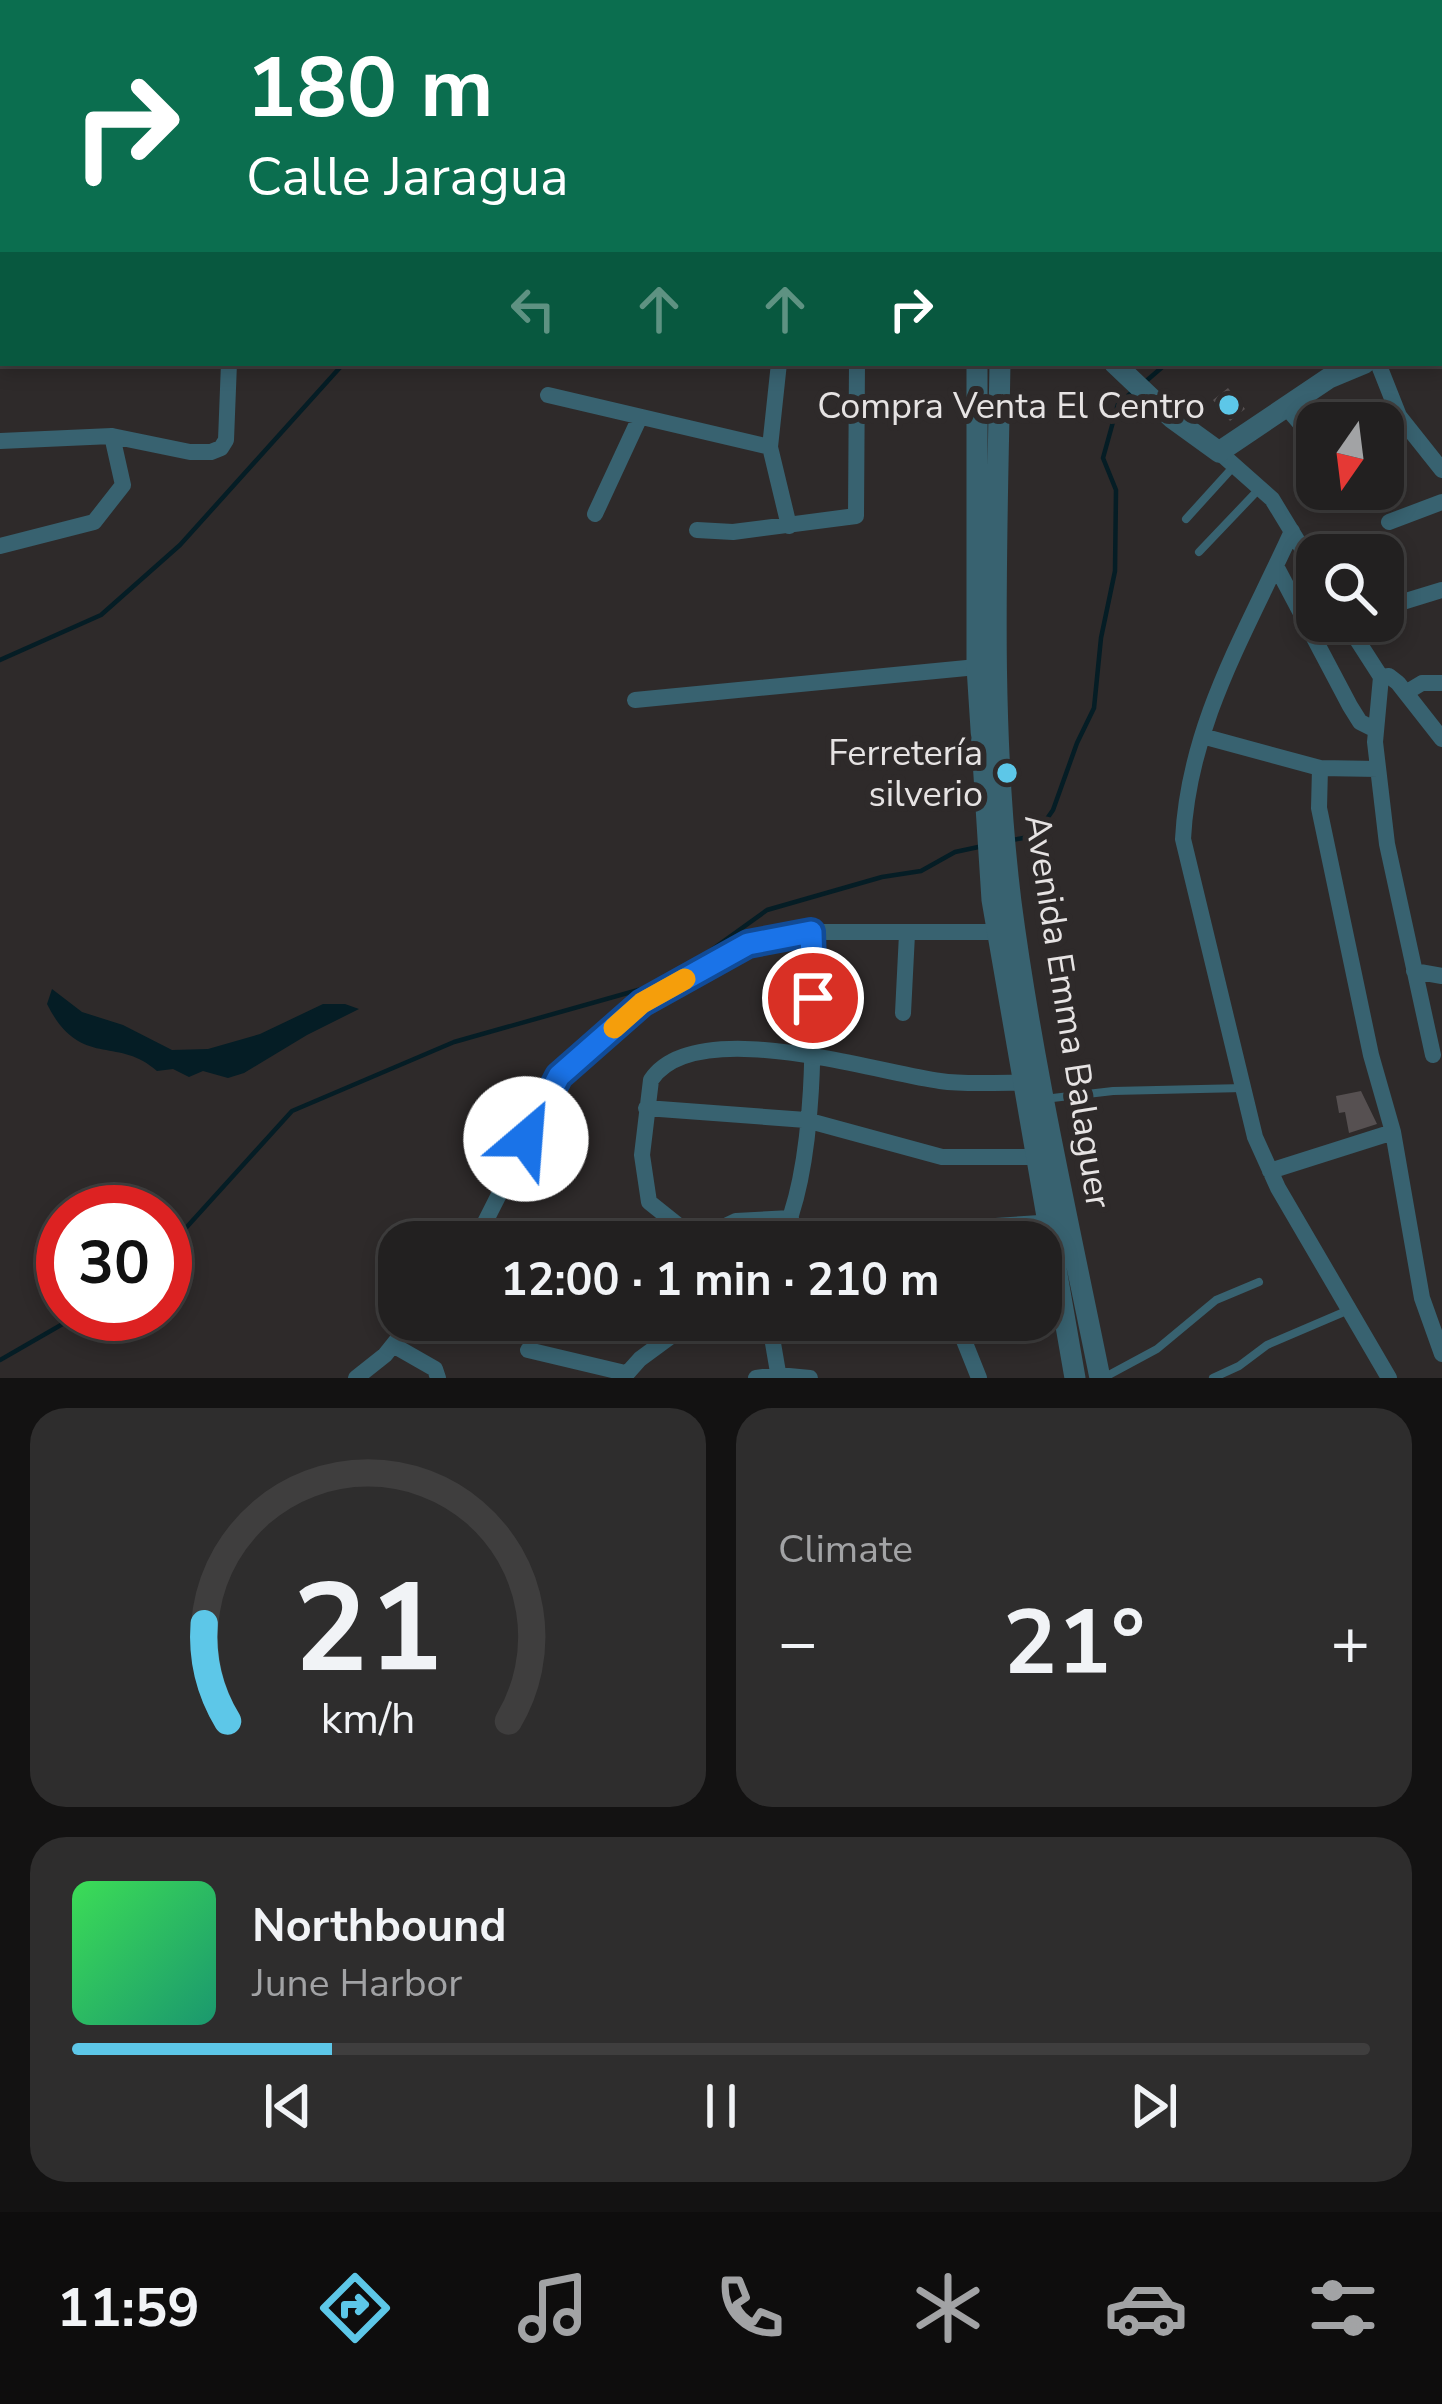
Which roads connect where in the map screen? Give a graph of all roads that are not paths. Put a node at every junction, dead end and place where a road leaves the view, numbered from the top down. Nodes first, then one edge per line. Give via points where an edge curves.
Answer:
1 (229, 366) edge
2 (779, 366) edge
3 (856, 366) edge
4 (977, 366) edge
5 (1000, 366) edge
6 (1117, 366) edge
7 (1358, 366) edge
8 (1379, 366) edge
9 (548, 395) dead end
10 (1287, 408) junction
11 (640, 417) junction
12 (1296, 418) edge
13 (112, 436) junction
14 (0, 442) edge
15 (770, 447) junction
16 (1228, 458) junction
17 (1442, 470) edge
18 (1261, 487) junction
19 (1442, 502) edge
20 (595, 514) dead end
21 (1186, 519) dead end
22 (1389, 522) dead end
23 (789, 526) junction
24 (697, 530) dead end
25 (1292, 531) junction
26 (1296, 538) edge
27 (0, 546) edge
28 (1199, 552) dead end
29 (1276, 566) junction
30 (987, 585) junction
31 (1442, 590) edge
32 (1404, 602) edge
33 (1358, 642) edge
34 (977, 667) junction
35 (1381, 677) junction
36 (1442, 683) edge
37 (1407, 692) junction
38 (635, 700) dead end
39 (1376, 730) junction
40 (1202, 736) junction
41 (1442, 740) edge
42 (1321, 768) junction
43 (1378, 769) junction
44 (991, 774) junction
45 (1002, 900) junction
46 (811, 932) junction
47 (996, 932) junction
48 (907, 934) junction
49 (1414, 970) junction
50 (1442, 976) edge
51 (903, 1012) dead end
52 (1433, 1055) dead end
53 (812, 1056) junction
54 (1024, 1083) junction
55 (1246, 1088) junction
56 (1043, 1099) junction
57 (646, 1108) junction
58 (806, 1120) junction
59 (1394, 1132) junction
60 (1036, 1157) junction
61 (1270, 1171) junction
62 (791, 1219) joint
63 (486, 1221) edge
64 (672, 1221) edge
65 (736, 1221) edge
66 (1058, 1221) edge
67 (1058, 1221) edge
68 (1062, 1237) edge
69 (1062, 1259) edge
70 (1259, 1282) dead end
71 (1352, 1309) junction
72 (396, 1341) edge
73 (667, 1341) edge
74 (772, 1341) edge
75 (966, 1341) edge
76 (393, 1345) junction
77 (528, 1351) dead end
78 (1442, 1354) edge
79 (624, 1376) edge
80 (778, 1376) edge
81 (356, 1378) edge
82 (438, 1378) edge
83 (756, 1378) edge
84 (810, 1378) edge
85 (980, 1378) edge
86 (1075, 1378) edge
87 (1101, 1378) edge
88 (1213, 1378) edge
89 (1389, 1378) edge

1 - 13 street via 220,448 190,452
2 - 15 street
3 - 23 street via 858,511 852,519
4 - 30 street, Avenida Emma Balaguer
5 - 30 street, Avenida Emma Balaguer
6 - 16 street
7 - 10 street
8 - 17 street via 1399,416
9 - 11 street
10 - 12 street
10 - 16 street
11 - 15 street
11 - 20 street
13 - 14 street
13 - 27 street via 123,485 94,522
15 - 23 street
16 - 18 street
16 - 21 lane
18 - 25 street
18 - 28 lane
19 - 22 street
23 - 24 street
25 - 26 street
25 - 29 street
29 - 39 street via 1360,722
29 - 40 street via 1224,669
30 - 34 street, Avenida Emma Balaguer
30 - 44 street, Avenida Emma Balaguer
31 - 32 street
33 - 35 street
34 - 38 street
34 - 44 street, Avenida Emma Balaguer
35 - 37 street
35 - 39 street
36 - 37 street
37 - 41 street
39 - 43 street
40 - 42 street
40 - 55 street via 1185,789 1183,839
42 - 43 street
42 - 59 street via 1319,808
43 - 49 street
44 - 45 street, Avenida Emma Balaguer
45 - 47 street, Avenida Emma Balaguer
45 - 56 street, Avenida Emma Balaguer
46 - 48 street
46 - 53 street
46 - 63 street via 748,944 642,1003 559,1076
47 - 48 street
47 - 54 street, Avenida Emma Balaguer
48 - 51 street
49 - 50 street
49 - 52 street
53 - 54 street via 943,1082
53 - 57 street via 720,1049 686,1055 656,1072
53 - 58 street
54 - 60 street, Avenida Emma Balaguer
55 - 56 lane
55 - 61 street
56 - 66 street, Avenida Emma Balaguer
57 - 58 street
57 - 64 street via 646,1193
58 - 60 street via 942,1157
58 - 62 street
59 - 61 street
59 - 78 street via 1422,1298
60 - 67 street, Avenida Emma Balaguer
61 - 71 street
62 - 65 street
68 - 87 street, Avenida Emma Balaguer
69 - 86 street, Avenida Emma Balaguer
70 - 87 lane via 1216,1300 1157,1348
71 - 88 lane
71 - 89 street
72 - 76 street
73 - 79 street
74 - 80 street
75 - 85 street
76 - 81 street
76 - 82 street
77 - 79 street
80 - 83 street
80 - 84 street

